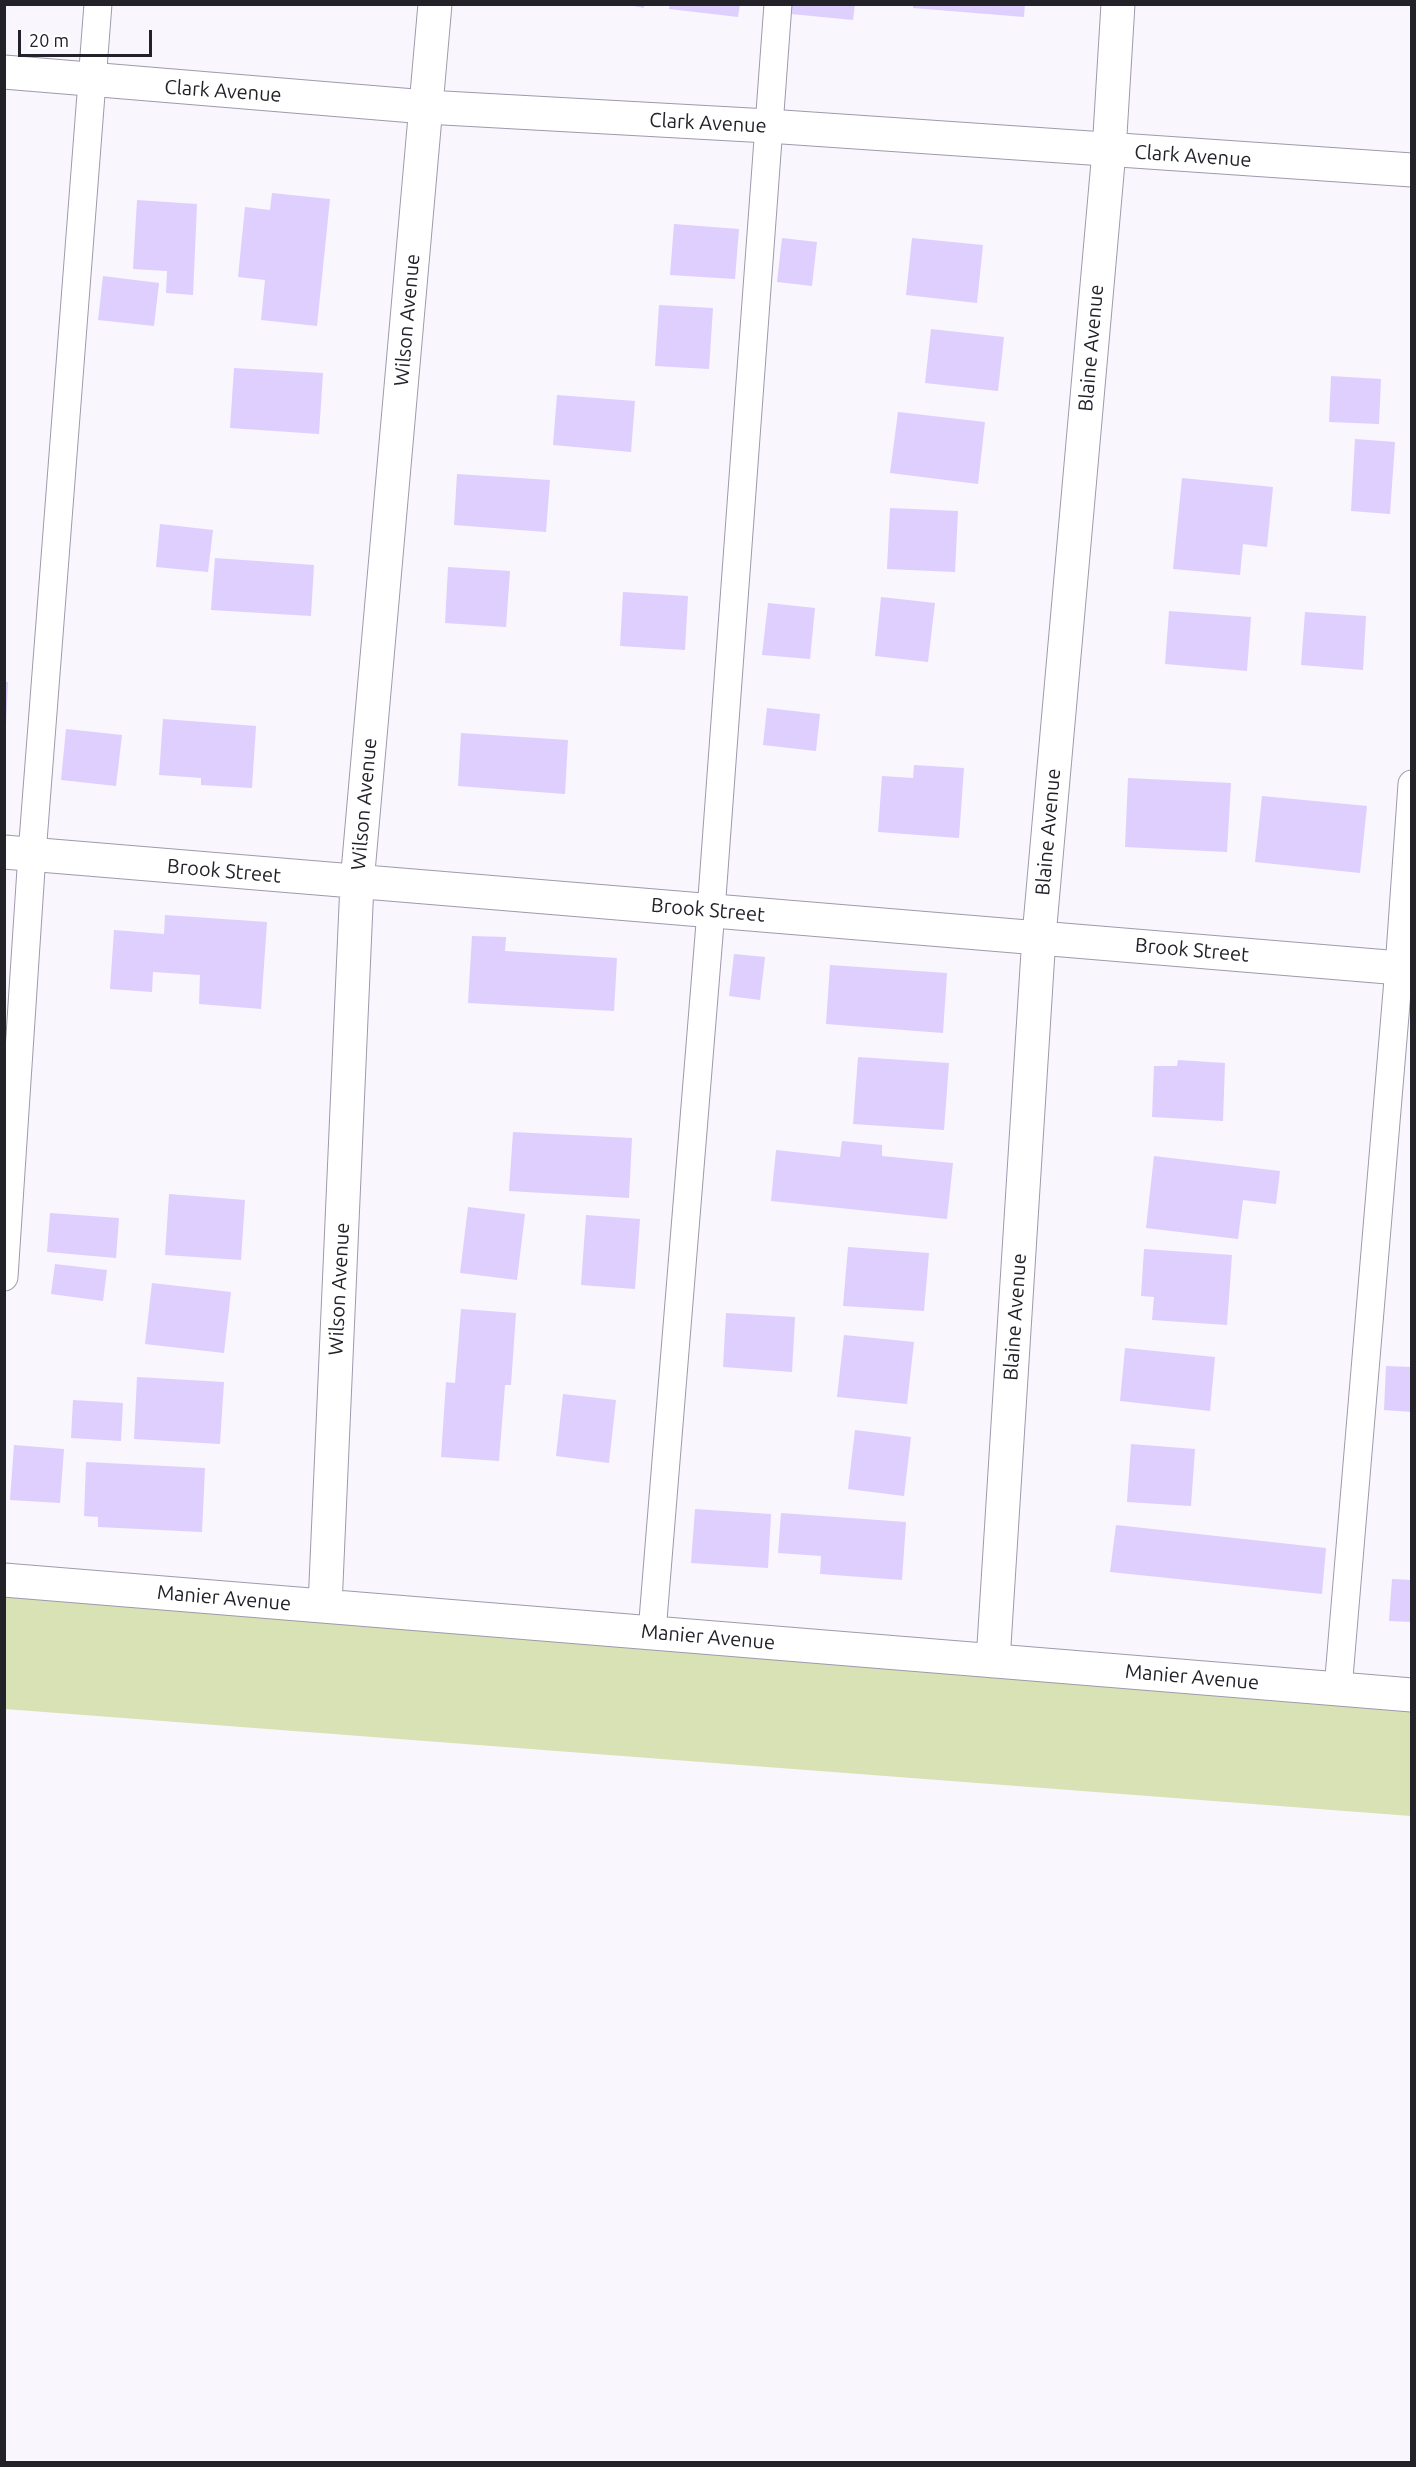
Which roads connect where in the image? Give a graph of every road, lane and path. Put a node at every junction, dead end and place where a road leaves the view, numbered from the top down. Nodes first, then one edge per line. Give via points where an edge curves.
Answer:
1 (98, 4) edge
2 (435, 4) edge
3 (778, 4) edge
4 (1118, 4) edge
5 (4, 72) edge
6 (93, 81) junction
7 (426, 106) junction
8 (768, 126) junction
9 (1109, 151) junction
10 (1412, 170) edge
11 (1412, 784) edge
12 (18, 853) edge
13 (357, 883) junction
14 (711, 911) junction
15 (1039, 936) junction
16 (1405, 968) edge
17 (4, 1277) edge
18 (4, 1580) edge
19 (325, 1606) junction
20 (652, 1632) junction
21 (993, 1661) junction
22 (1338, 1689) junction
23 (1412, 1695) edge

1 - 6 lane
2 - 7 street, Wilson Avenue
3 - 8 lane
4 - 9 street, Blaine Avenue
5 - 6 street, Clark Avenue
6 - 7 street, Clark Avenue
6 - 12 lane
7 - 8 street, Clark Avenue
7 - 13 street, Wilson Avenue
8 - 9 street, Clark Avenue
8 - 14 lane
9 - 10 street, Clark Avenue
9 - 15 street, Blaine Avenue
11 - 16 lane
12 - 13 street, Brook Street
12 - 17 lane
13 - 14 street, Brook Street
13 - 19 street, Wilson Avenue
14 - 15 street, Brook Street
14 - 20 lane
15 - 16 street, Brook Street
15 - 21 street, Blaine Avenue
16 - 22 lane
18 - 19 street, Manier Avenue
19 - 20 street, Manier Avenue
20 - 21 street, Manier Avenue
21 - 22 street, Manier Avenue
22 - 23 street, Manier Avenue

